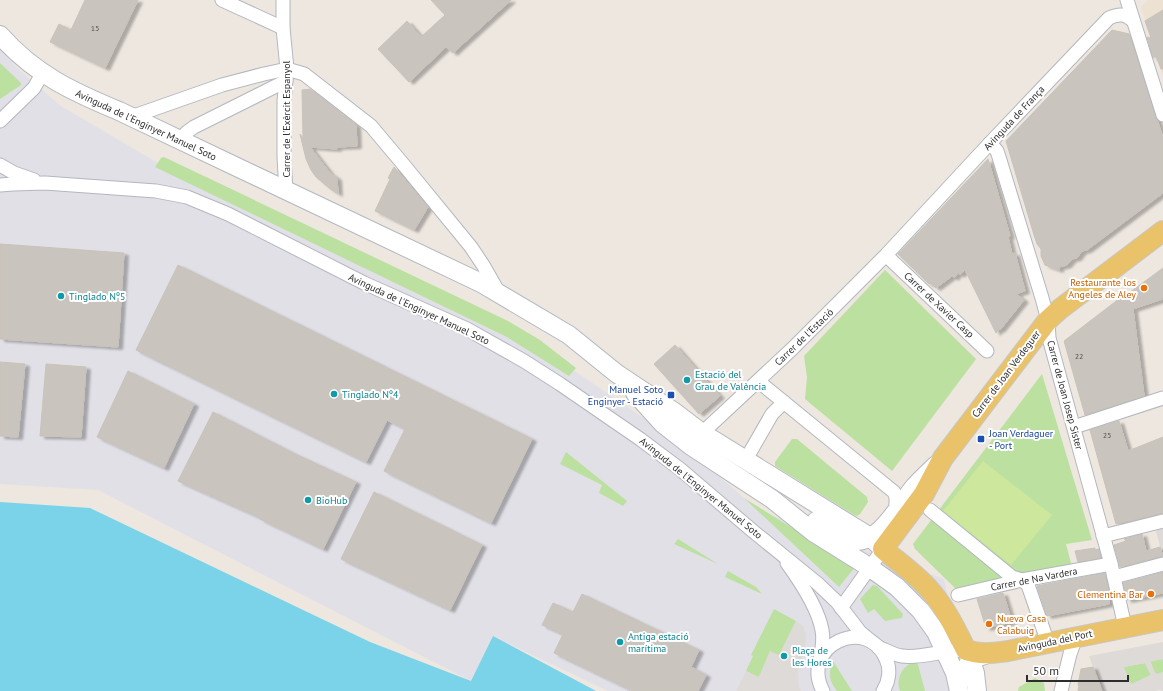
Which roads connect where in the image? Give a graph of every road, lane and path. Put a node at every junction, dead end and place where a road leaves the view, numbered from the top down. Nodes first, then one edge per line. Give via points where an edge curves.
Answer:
1 (222, 0) edge
2 (282, 0) edge
3 (1127, 0) edge
4 (1133, 21) junction
5 (283, 28) junction
6 (0, 35) edge
7 (42, 74) junction
8 (286, 75) junction
9 (1163, 116) edge
10 (131, 117) junction
11 (0, 121) edge
12 (180, 140) junction
13 (990, 143) junction
14 (0, 165) edge
15 (45, 183) junction
16 (0, 185) edge
17 (286, 191) junction
18 (1163, 231) edge
19 (888, 257) junction
20 (499, 294) junction
21 (1048, 320) junction
22 (987, 351) dead end
23 (616, 373) junction
24 (758, 381) junction
25 (1163, 398) edge
26 (784, 402) junction
27 (1074, 427) junction
28 (702, 433) junction
29 (943, 458) junction
30 (745, 461) junction
31 (772, 499) junction
32 (930, 510) dead end
33 (896, 512) junction
34 (1163, 521) edge
35 (1104, 536) junction
36 (876, 543) junction
37 (770, 544) junction
38 (1111, 564) junction
39 (1163, 564) edge
40 (869, 567) junction
41 (1114, 577) junction
42 (1022, 580) junction
43 (958, 595) dead end
44 (841, 608) junction
45 (1163, 620) edge
46 (1125, 627) junction
47 (1076, 637) junction
48 (1048, 643) junction
49 (875, 644) junction
50 (946, 652) junction
51 (975, 655) junction
52 (820, 659) junction
53 (888, 662) junction
54 (959, 687) edge
55 (823, 691) edge
56 (883, 691) edge
57 (896, 691) edge
58 (977, 691) edge
59 (1062, 691) edge

1 - 5 street
2 - 5 street, Carrer de l'Exèrcit Espanyol
3 - 4 street
4 - 9 street
4 - 13 street, Avinguda de França via 1123,14 1109,18
5 - 8 street, Carrer de l'Exèrcit Espanyol
6 - 7 main road, Avinguda de l'Enginyer Manuel Soto
7 - 10 main road, Avinguda de l'Enginyer Manuel Soto
7 - 11 street via 34,88
8 - 10 street via 222,85
8 - 12 street via 187,132
8 - 17 street, Carrer de l'Exèrcit Espanyol
8 - 20 street via 304,74 371,126 470,247
10 - 12 main road, Avinguda de l'Enginyer Manuel Soto
12 - 17 main road, Avinguda de l'Enginyer Manuel Soto
13 - 19 street, Avinguda de França
13 - 21 street, Carrer de Joan Josep Sister via 999,157
14 - 15 street, Avinguda de l'Enginyer Manuel Soto via 14,173
15 - 16 street, Avinguda de l'Enginyer Manuel Soto
15 - 37 street, Avinguda de l'Enginyer Manuel Soto via 156,191 187,197 228,214 364,283 467,329 554,380 640,439
17 - 20 main road, Avinguda de l'Enginyer Manuel Soto via 481,283
18 - 21 main road, Carrer de Joan Verdeguer
19 - 22 street, Carrer de Xavier Casp
19 - 24 street, Carrer de l'Estació
20 - 23 main road, Avinguda de l'Enginyer Manuel Soto via 569,335
21 - 27 street, Carrer de Joan Josep Sister via 1049,338
21 - 29 main road, Carrer de Joan Verdeguer
23 - 28 main road, Avinguda de l'Enginyer Manuel Soto
23 - 31 main road, Avinguda de l'Enginyer Manuel Soto via 662,424
24 - 26 street
24 - 28 street, Carrer de l'Estació
25 - 27 street
26 - 30 street via 772,414
26 - 33 street via 894,492
27 - 35 street, Carrer de Joan Josep Sister
28 - 30 main road, Avinguda de l'Enginyer Manuel Soto
29 - 33 main road via 914,487
29 - 36 main road, Carrer de Joan Verdeguer via 924,494
30 - 36 main road, Avinguda de l'Enginyer Manuel Soto
31 - 36 main road via 851,540
31 - 40 main road, Avinguda de l'Enginyer Manuel Soto via 813,532
32 - 42 street via 1012,577
33 - 36 main road via 883,527
34 - 35 street
35 - 38 street, Carrer de Joan Josep Sister
36 - 40 street
36 - 51 main road, Avinguda de l'Enginyer Manuel Soto via 934,595
37 - 44 street, Avinguda de l'Enginyer Manuel Soto via 817,582
37 - 52 street, Avinguda de l'Enginyer Manuel Soto via 800,581 819,620 822,631
38 - 41 street, Carrer de Joan Josep Sister
38 - 42 street, Carrer de Na Vardera
39 - 41 street
40 - 44 street
40 - 50 main road, Avinguda de l'Enginyer Manuel Soto via 897,587 921,611
41 - 46 street, Carrer de Joan Josep Sister
42 - 43 street, Carrer de Na Vardera
42 - 48 street via 1028,585
44 - 49 street, Avinguda de l'Enginyer Manuel Soto via 860,632
45 - 46 main road, Avinguda del Port
46 - 47 main road, Avinguda del Port
47 - 48 main road, Avinguda del Port
47 - 59 street
48 - 51 main road, Avinguda del Port
49 - 50 street via 901,656
49 - 52 street via 860,638 848,637 836,641
49 - 53 street
50 - 51 street, Avinguda del Port via 956,650
50 - 54 main road, Avinguda de l'Enginyer Manuel Soto
51 - 54 main road via 960,676
51 - 58 main road
52 - 55 street via 818,670
53 - 56 street via 887,686
53 - 57 street

